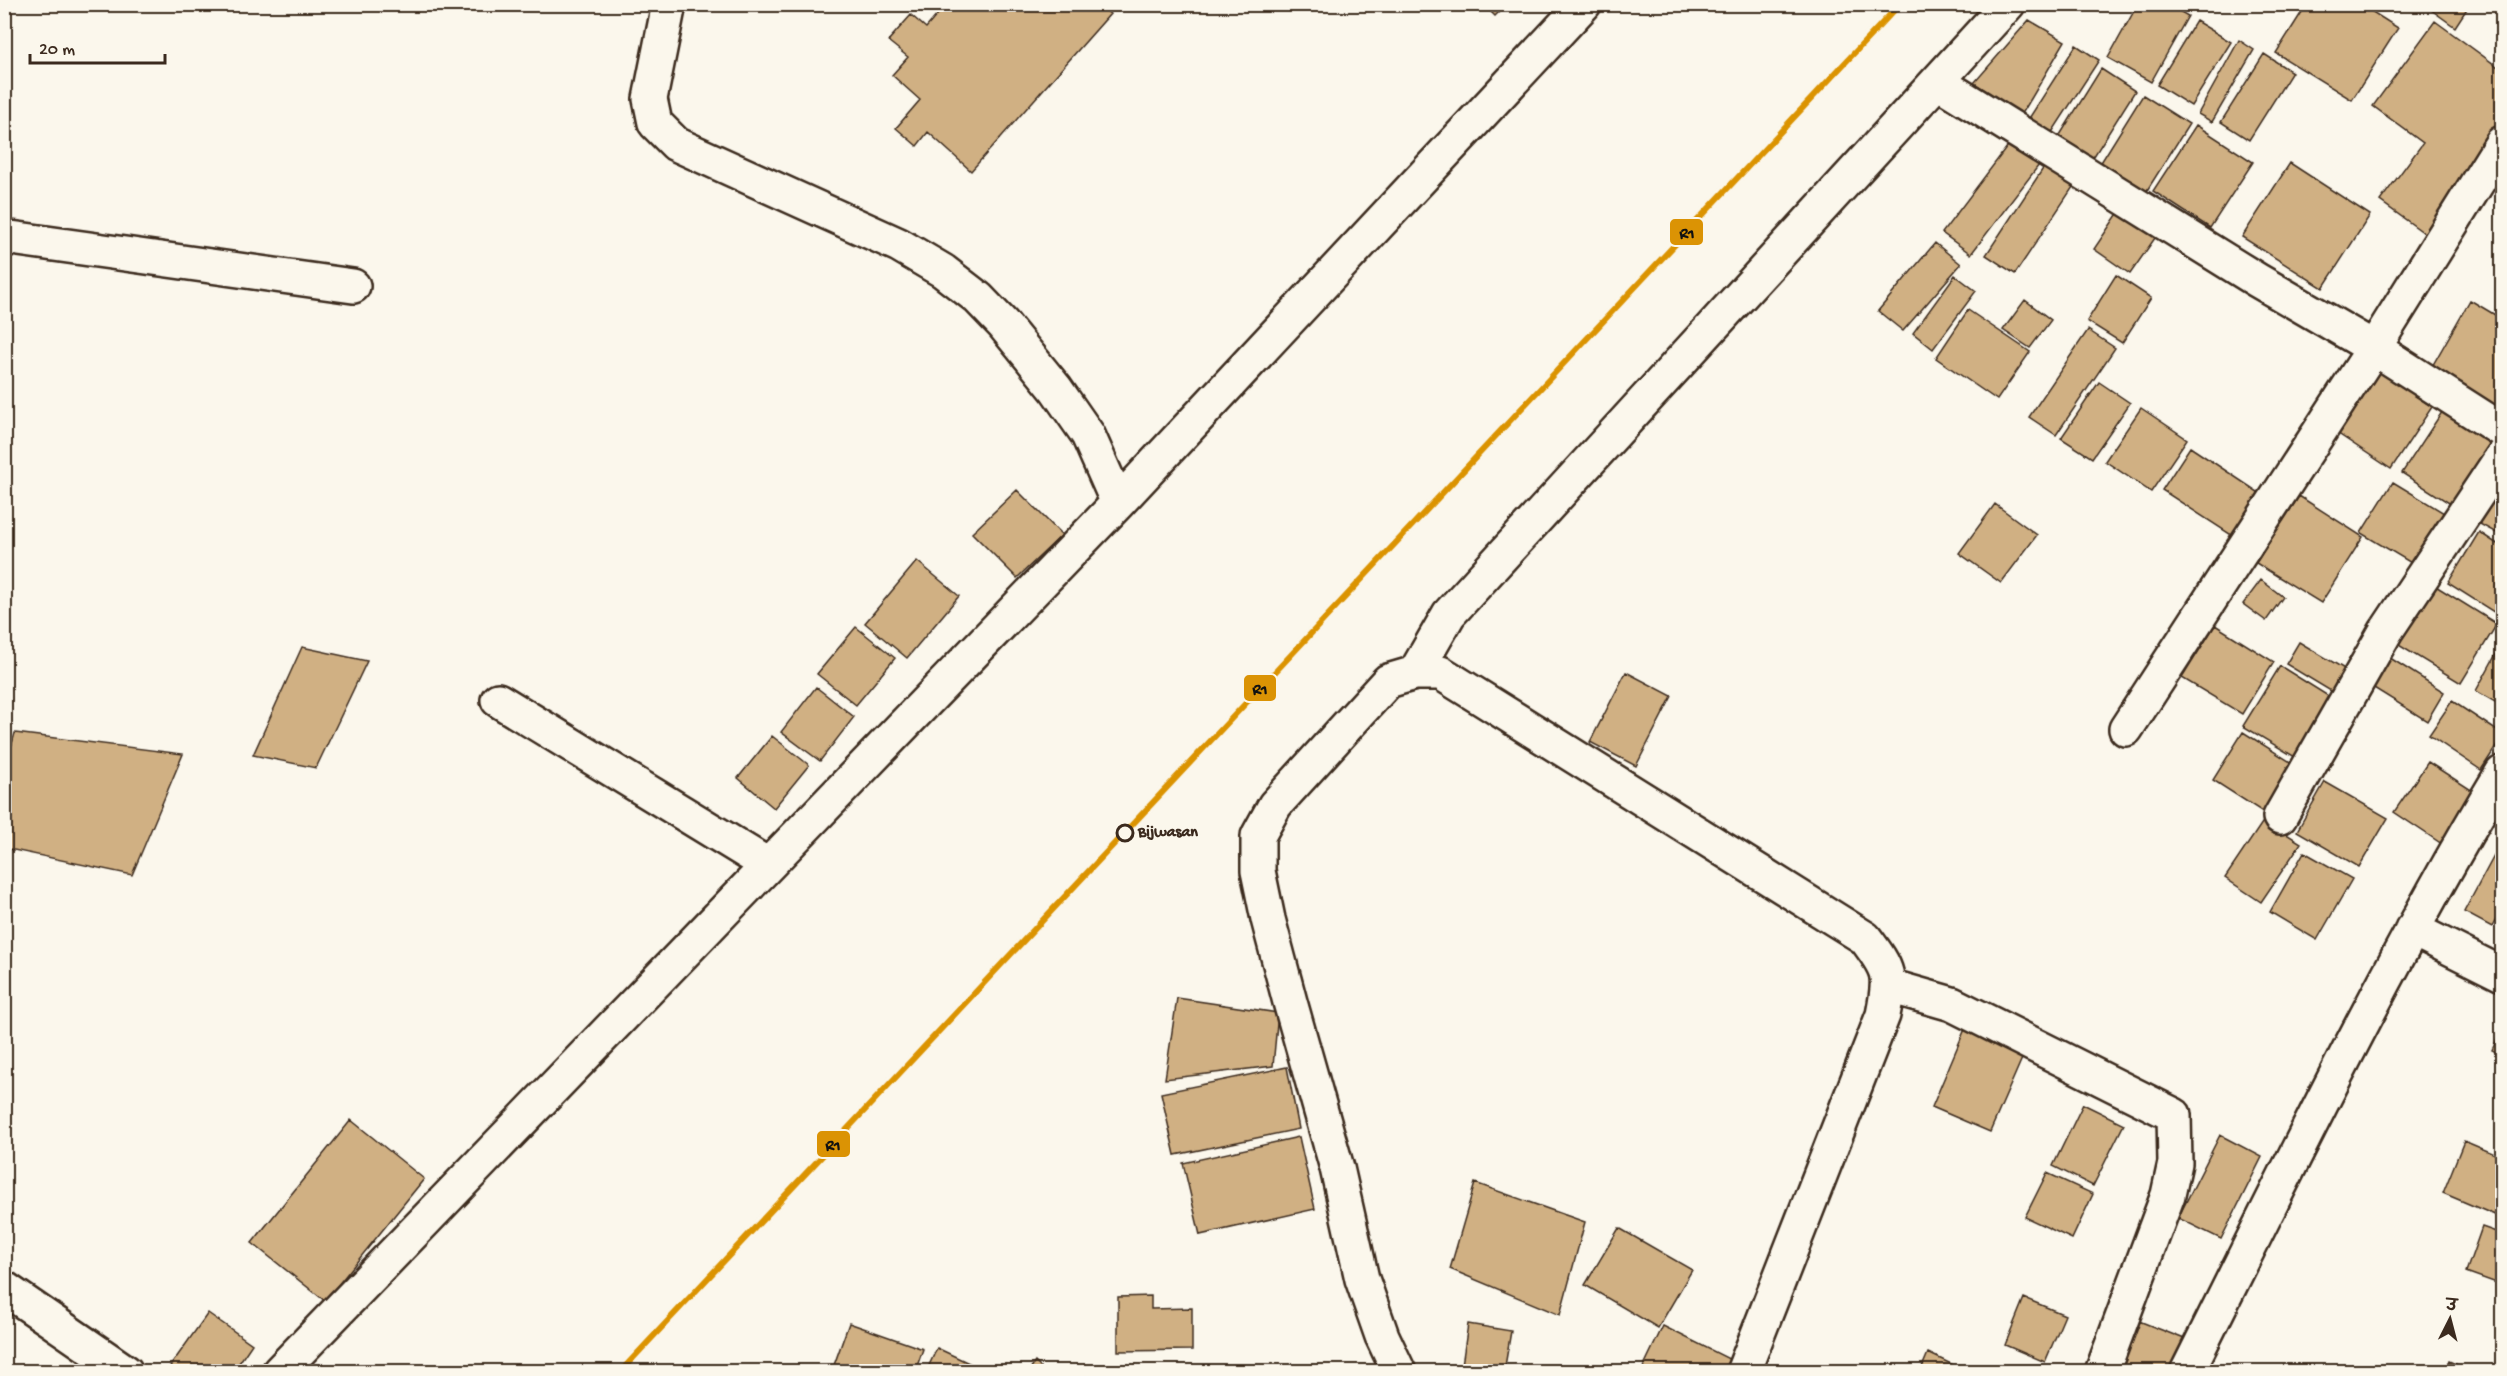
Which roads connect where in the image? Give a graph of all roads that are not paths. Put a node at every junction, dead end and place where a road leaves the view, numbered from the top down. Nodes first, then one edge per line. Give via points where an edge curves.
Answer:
1 (1584, 4) edge
2 (2008, 4) edge
3 (662, 6) edge
4 (1938, 82) junction
5 (2502, 143) edge
6 (4, 237) edge
7 (353, 286) dead end
8 (2374, 348) junction
9 (2502, 429) edge
10 (2502, 457) edge
11 (1118, 503) junction
12 (1415, 673) junction
13 (498, 700) dead end
14 (2126, 729) dead end
15 (2502, 773) edge
16 (2280, 817) dead end
17 (768, 865) junction
18 (2412, 929) junction
19 (2502, 974) edge
20 (1889, 986) junction
21 (4, 1288) edge
22 (126, 1371) edge
23 (279, 1371) edge
24 (1398, 1371) edge
25 (1743, 1371) edge
26 (2102, 1371) edge
27 (2187, 1371) edge

1 - 11 street
2 - 4 street
3 - 11 street via 650,99 655,123 676,144 899,245 978,298 1056,389 1088,435
4 - 8 street
4 - 12 street via 1449,614
5 - 8 street
6 - 7 street
8 - 9 street
8 - 14 street
10 - 16 street via 2386,631
11 - 17 street
12 - 20 street via 1440,673 1865,938 1883,962
12 - 24 street via 1388,681 1275,805 1258,836 1258,871 1268,918 1337,1168 1362,1279
13 - 17 street
15 - 18 street
17 - 23 street
18 - 19 street
18 - 27 street
20 - 25 street via 1883,1016
20 - 26 street via 1952,1004 2174,1115 2175,1163 2168,1195
21 - 22 street

